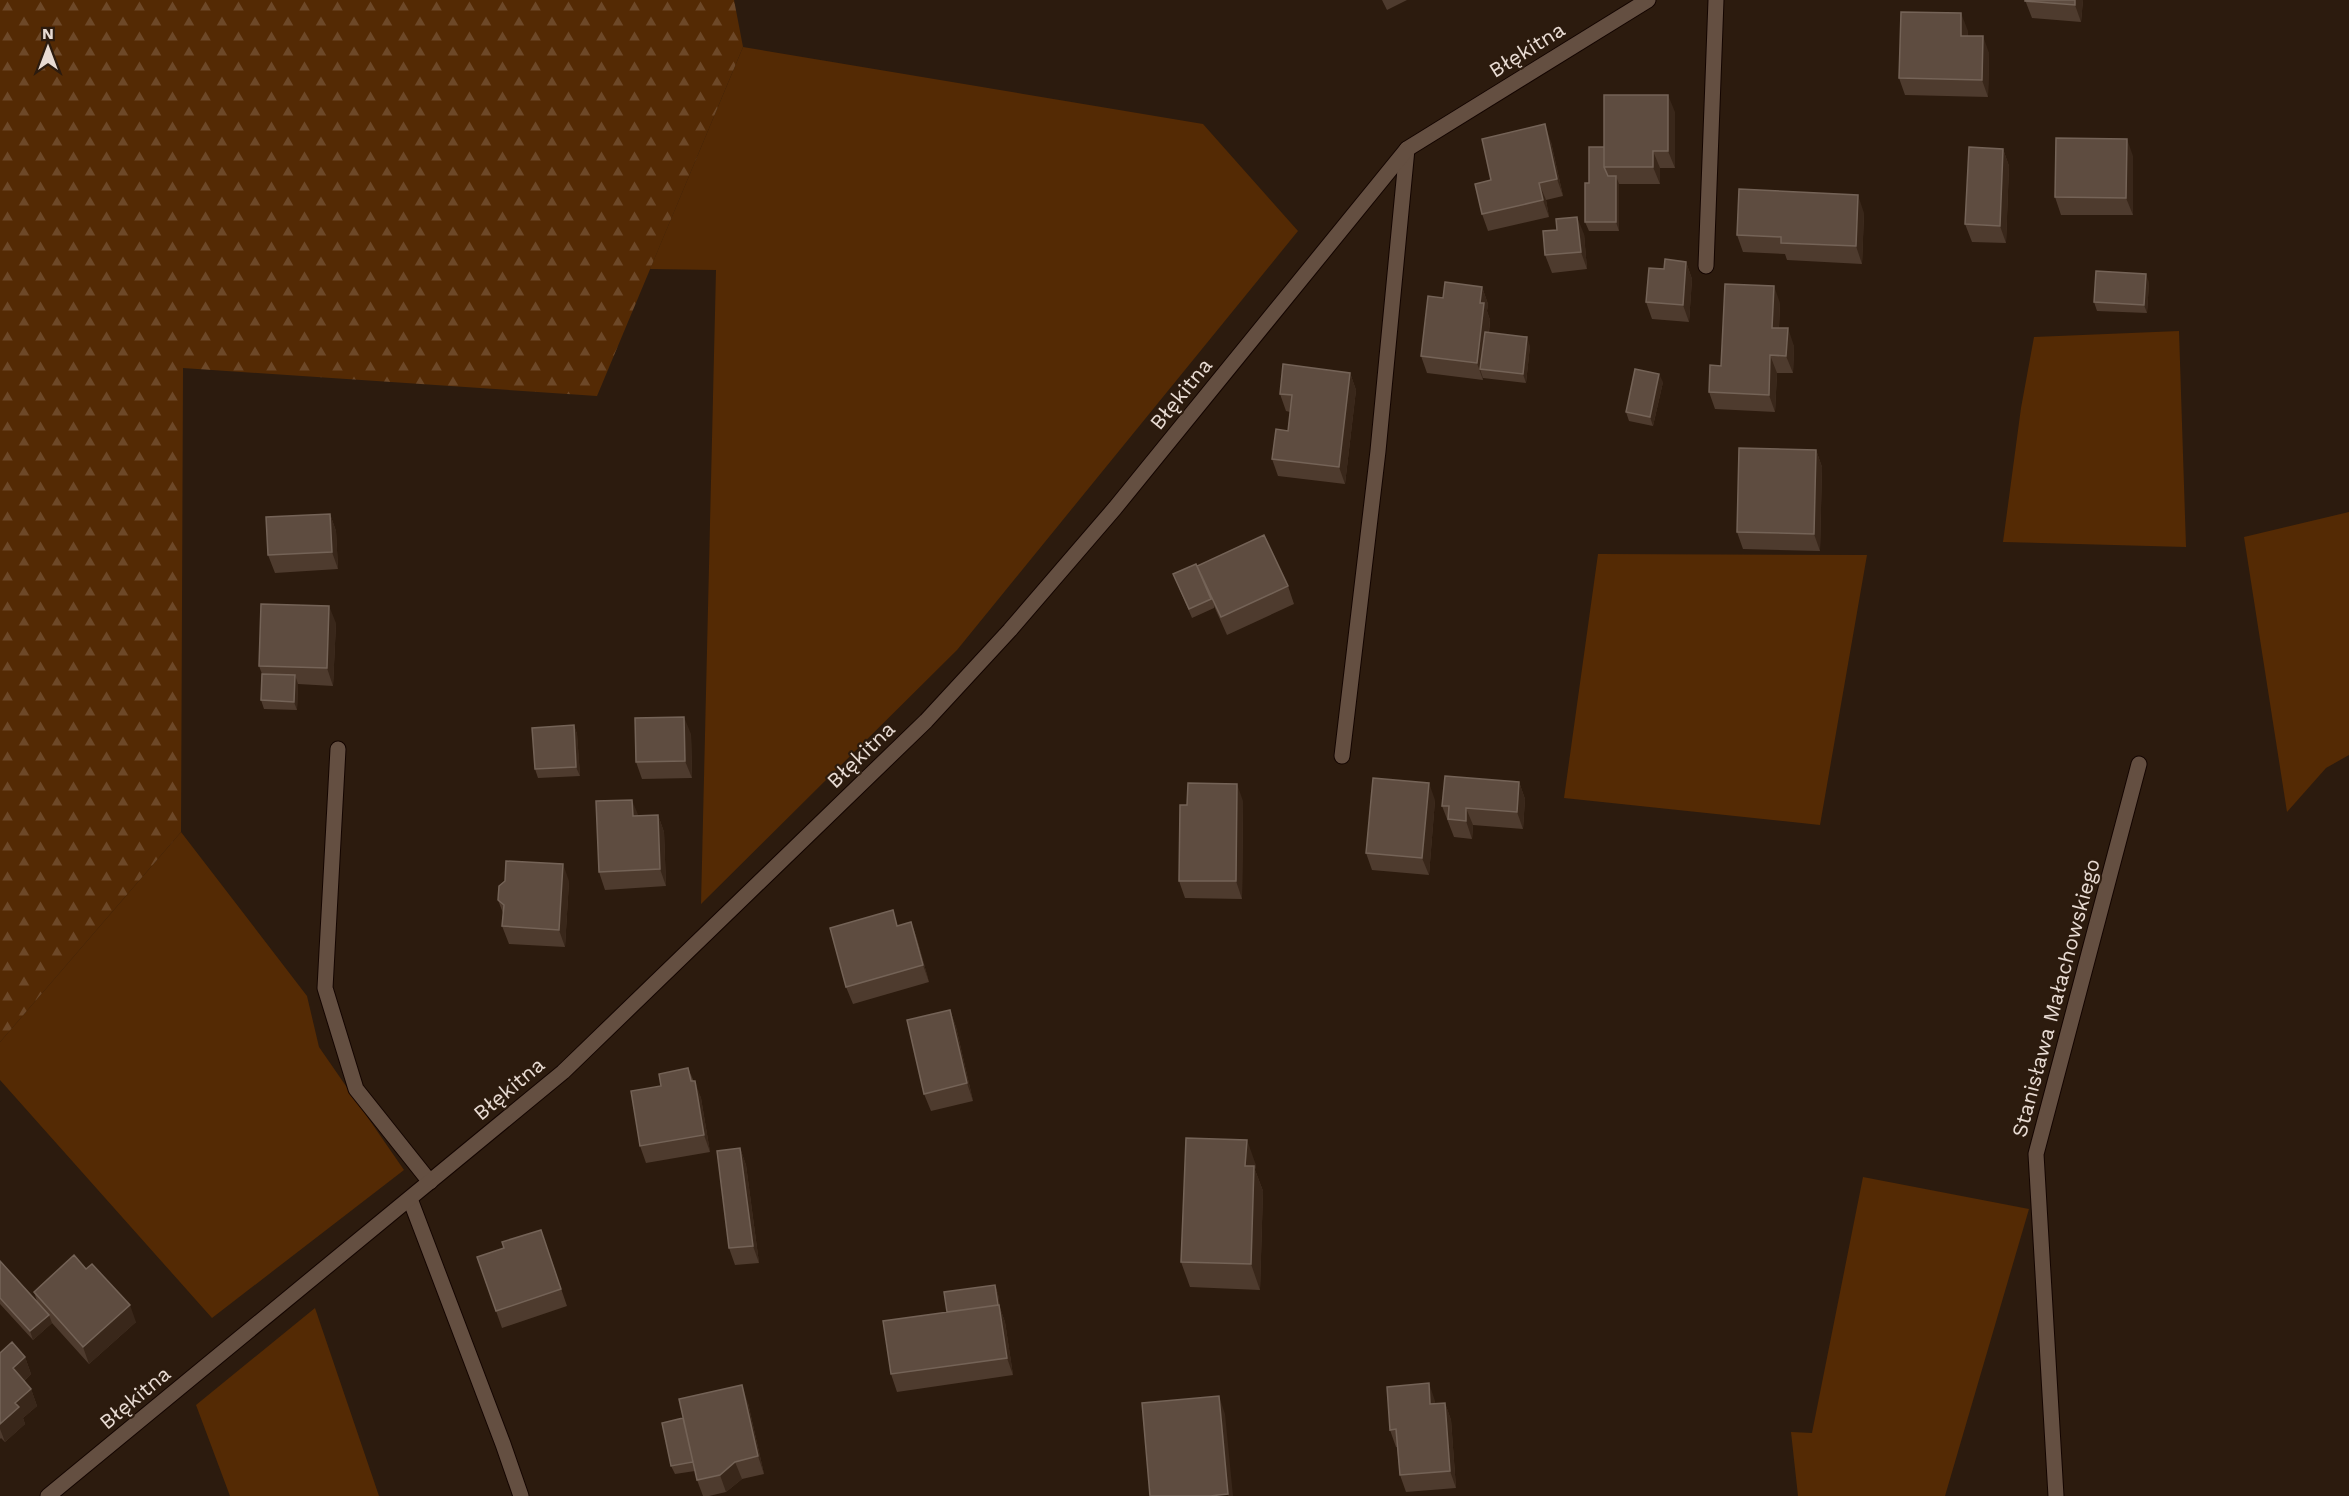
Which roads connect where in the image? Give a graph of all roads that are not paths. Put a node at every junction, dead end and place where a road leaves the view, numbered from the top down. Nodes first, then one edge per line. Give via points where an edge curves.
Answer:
1 (1648, 0) edge
2 (1716, 0) edge
3 (1407, 149) junction
4 (1706, 266) dead end
5 (338, 749) dead end
6 (1342, 756) dead end
7 (2139, 764) dead end
8 (430, 1182) junction
9 (410, 1199) junction
10 (48, 1496) edge
11 (521, 1496) edge
12 (2056, 1496) edge

1 - 3 street, Błękitna
2 - 4 street
3 - 6 street via 1378,450
3 - 8 street, Błękitna via 1115,508 926,722 563,1072
5 - 8 street via 325,988 356,1089
7 - 12 street, Stanisława Małachowskiego via 2036,1155
8 - 9 street, Błękitna
9 - 10 street, Błękitna
9 - 11 street

